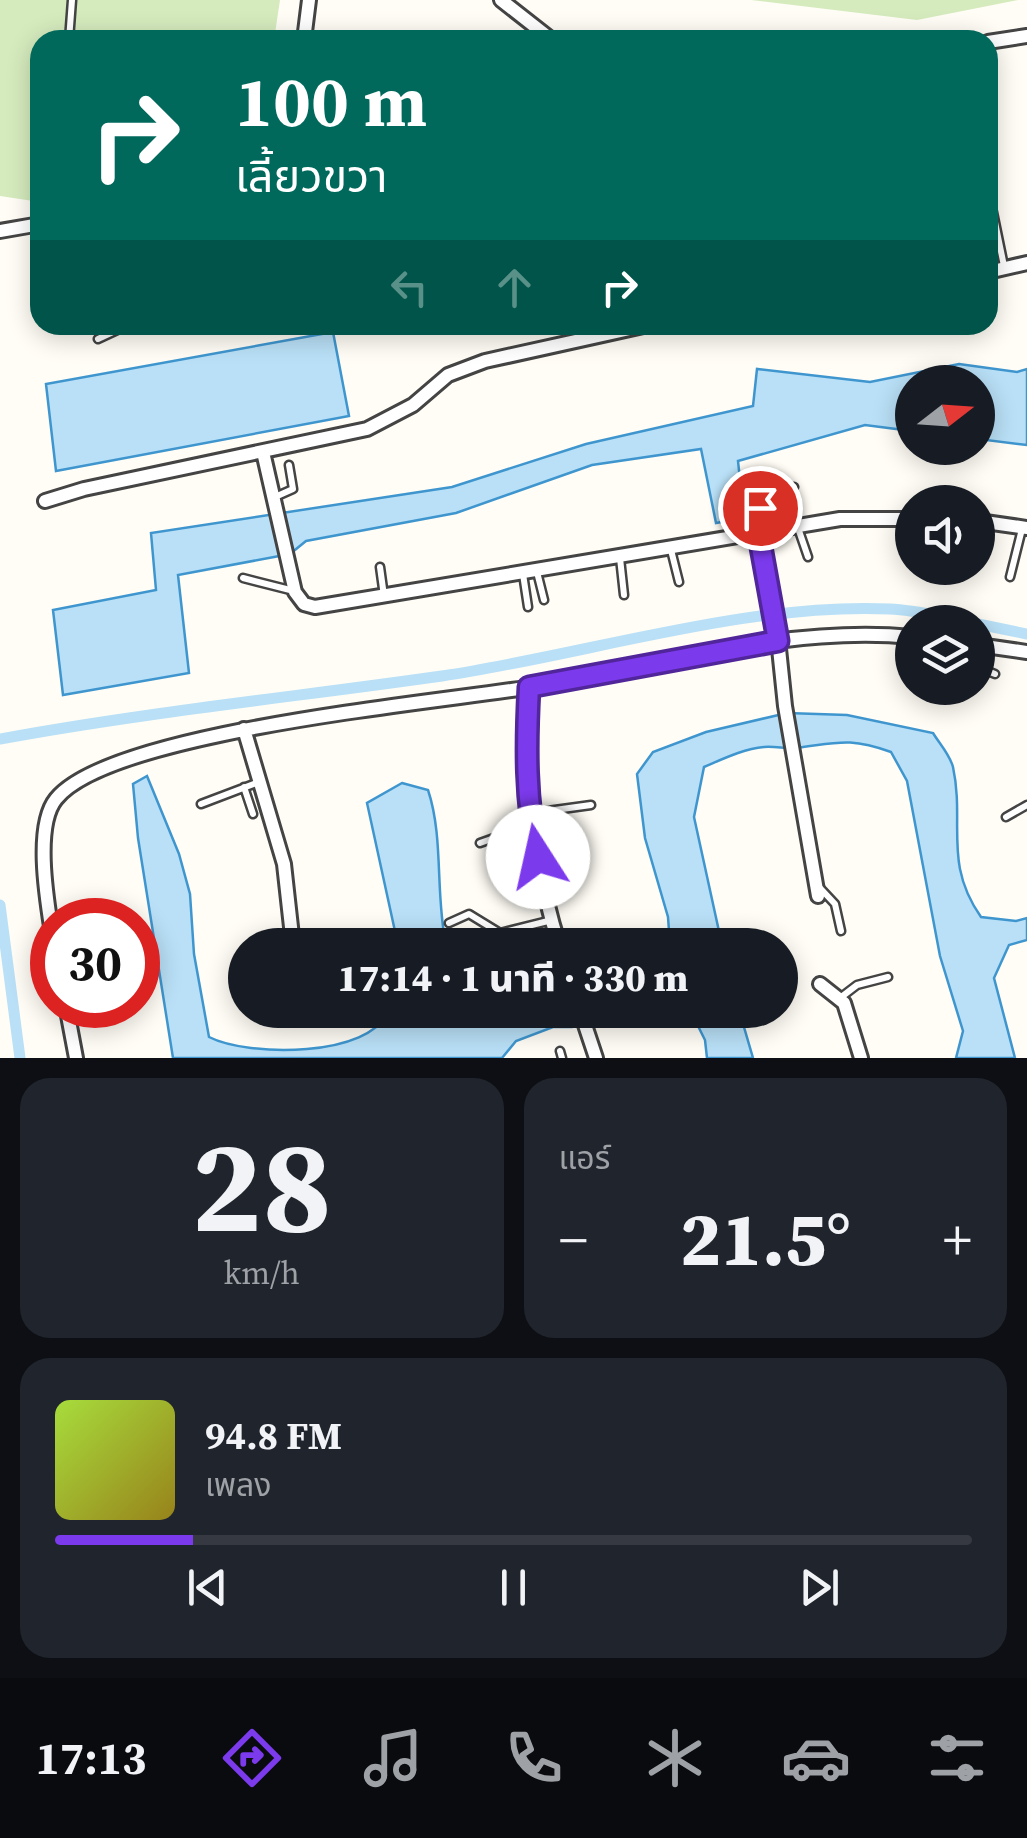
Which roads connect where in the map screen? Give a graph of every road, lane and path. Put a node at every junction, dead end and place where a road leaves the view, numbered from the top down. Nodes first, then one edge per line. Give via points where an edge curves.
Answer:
1 (72, 0) edge
2 (310, 0) edge
3 (501, 0) edge
4 (69, 30) edge
5 (306, 30) edge
6 (539, 30) edge
7 (1027, 36) edge
8 (998, 40) edge
9 (30, 226) edge
10 (0, 230) edge
11 (998, 238) edge
12 (1027, 264) edge
13 (1004, 268) junction
14 (998, 270) edge
15 (108, 335) edge
16 (586, 335) edge
17 (98, 340) dead end
18 (263, 452) junction
19 (288, 465) dead end
20 (794, 488) dead end
21 (273, 498) junction
22 (45, 501) dead end
23 (895, 519) edge
24 (995, 524) edge
25 (798, 528) junction
26 (1024, 528) edge
27 (759, 536) junction
28 (672, 550) junction
29 (808, 556) dead end
30 (620, 558) junction
31 (380, 567) dead end
32 (530, 573) junction
33 (1010, 576) dead end
34 (242, 578) dead end
35 (679, 582) dead end
36 (295, 592) junction
37 (624, 595) dead end
38 (384, 596) junction
39 (544, 600) dead end
40 (528, 607) dead end
41 (895, 637) edge
42 (778, 641) junction
43 (995, 647) edge
44 (1027, 652) edge
45 (529, 687) junction
46 (244, 730) junction
47 (259, 782) junction
48 (244, 788) junction
49 (201, 804) dead end
50 (591, 805) dead end
51 (1027, 805) edge
52 (252, 814) dead end
53 (1006, 817) dead end
54 (530, 819) junction
55 (480, 843) dead end
56 (818, 891) joint
57 (46, 898) edge
58 (552, 920) junction
59 (450, 923) dead end
60 (290, 928) edge
61 (554, 928) edge
62 (841, 931) dead end
63 (888, 976) dead end
64 (820, 984) dead end
65 (840, 998) junction
66 (70, 1028) edge
67 (587, 1028) edge
68 (76, 1058) edge
69 (596, 1058) edge
70 (861, 1058) edge

1 - 4 lane
2 - 5 street
3 - 6 street
7 - 8 street
9 - 10 street
11 - 13 lane
12 - 13 street
13 - 14 street
15 - 17 lane
16 - 18 street via 448,376 390,420 367,429
18 - 21 street
18 - 22 street
19 - 21 lane via 293,489
20 - 27 lane via 764,496
21 - 36 street
23 - 25 street via 840,519
24 - 26 street
25 - 27 street
25 - 29 lane
26 - 33 lane
27 - 28 street
27 - 42 street
28 - 30 street
28 - 35 lane
30 - 32 street
30 - 37 lane
31 - 38 lane
32 - 38 street
32 - 39 lane
32 - 40 lane
34 - 36 lane
36 - 38 street via 315,607
41 - 42 street via 836,634
42 - 45 street
42 - 56 street
43 - 44 street
45 - 46 street
45 - 54 street
46 - 47 street
46 - 57 street via 103,768 66,789 46,821
47 - 48 lane
47 - 60 street via 284,864
48 - 49 lane
48 - 52 lane
50 - 54 lane
51 - 53 lane
54 - 55 lane
54 - 58 street
56 - 62 lane via 835,904
58 - 59 lane via 500,934 469,914
58 - 61 street
63 - 65 lane
64 - 65 street
65 - 70 street
66 - 68 street
67 - 69 street

